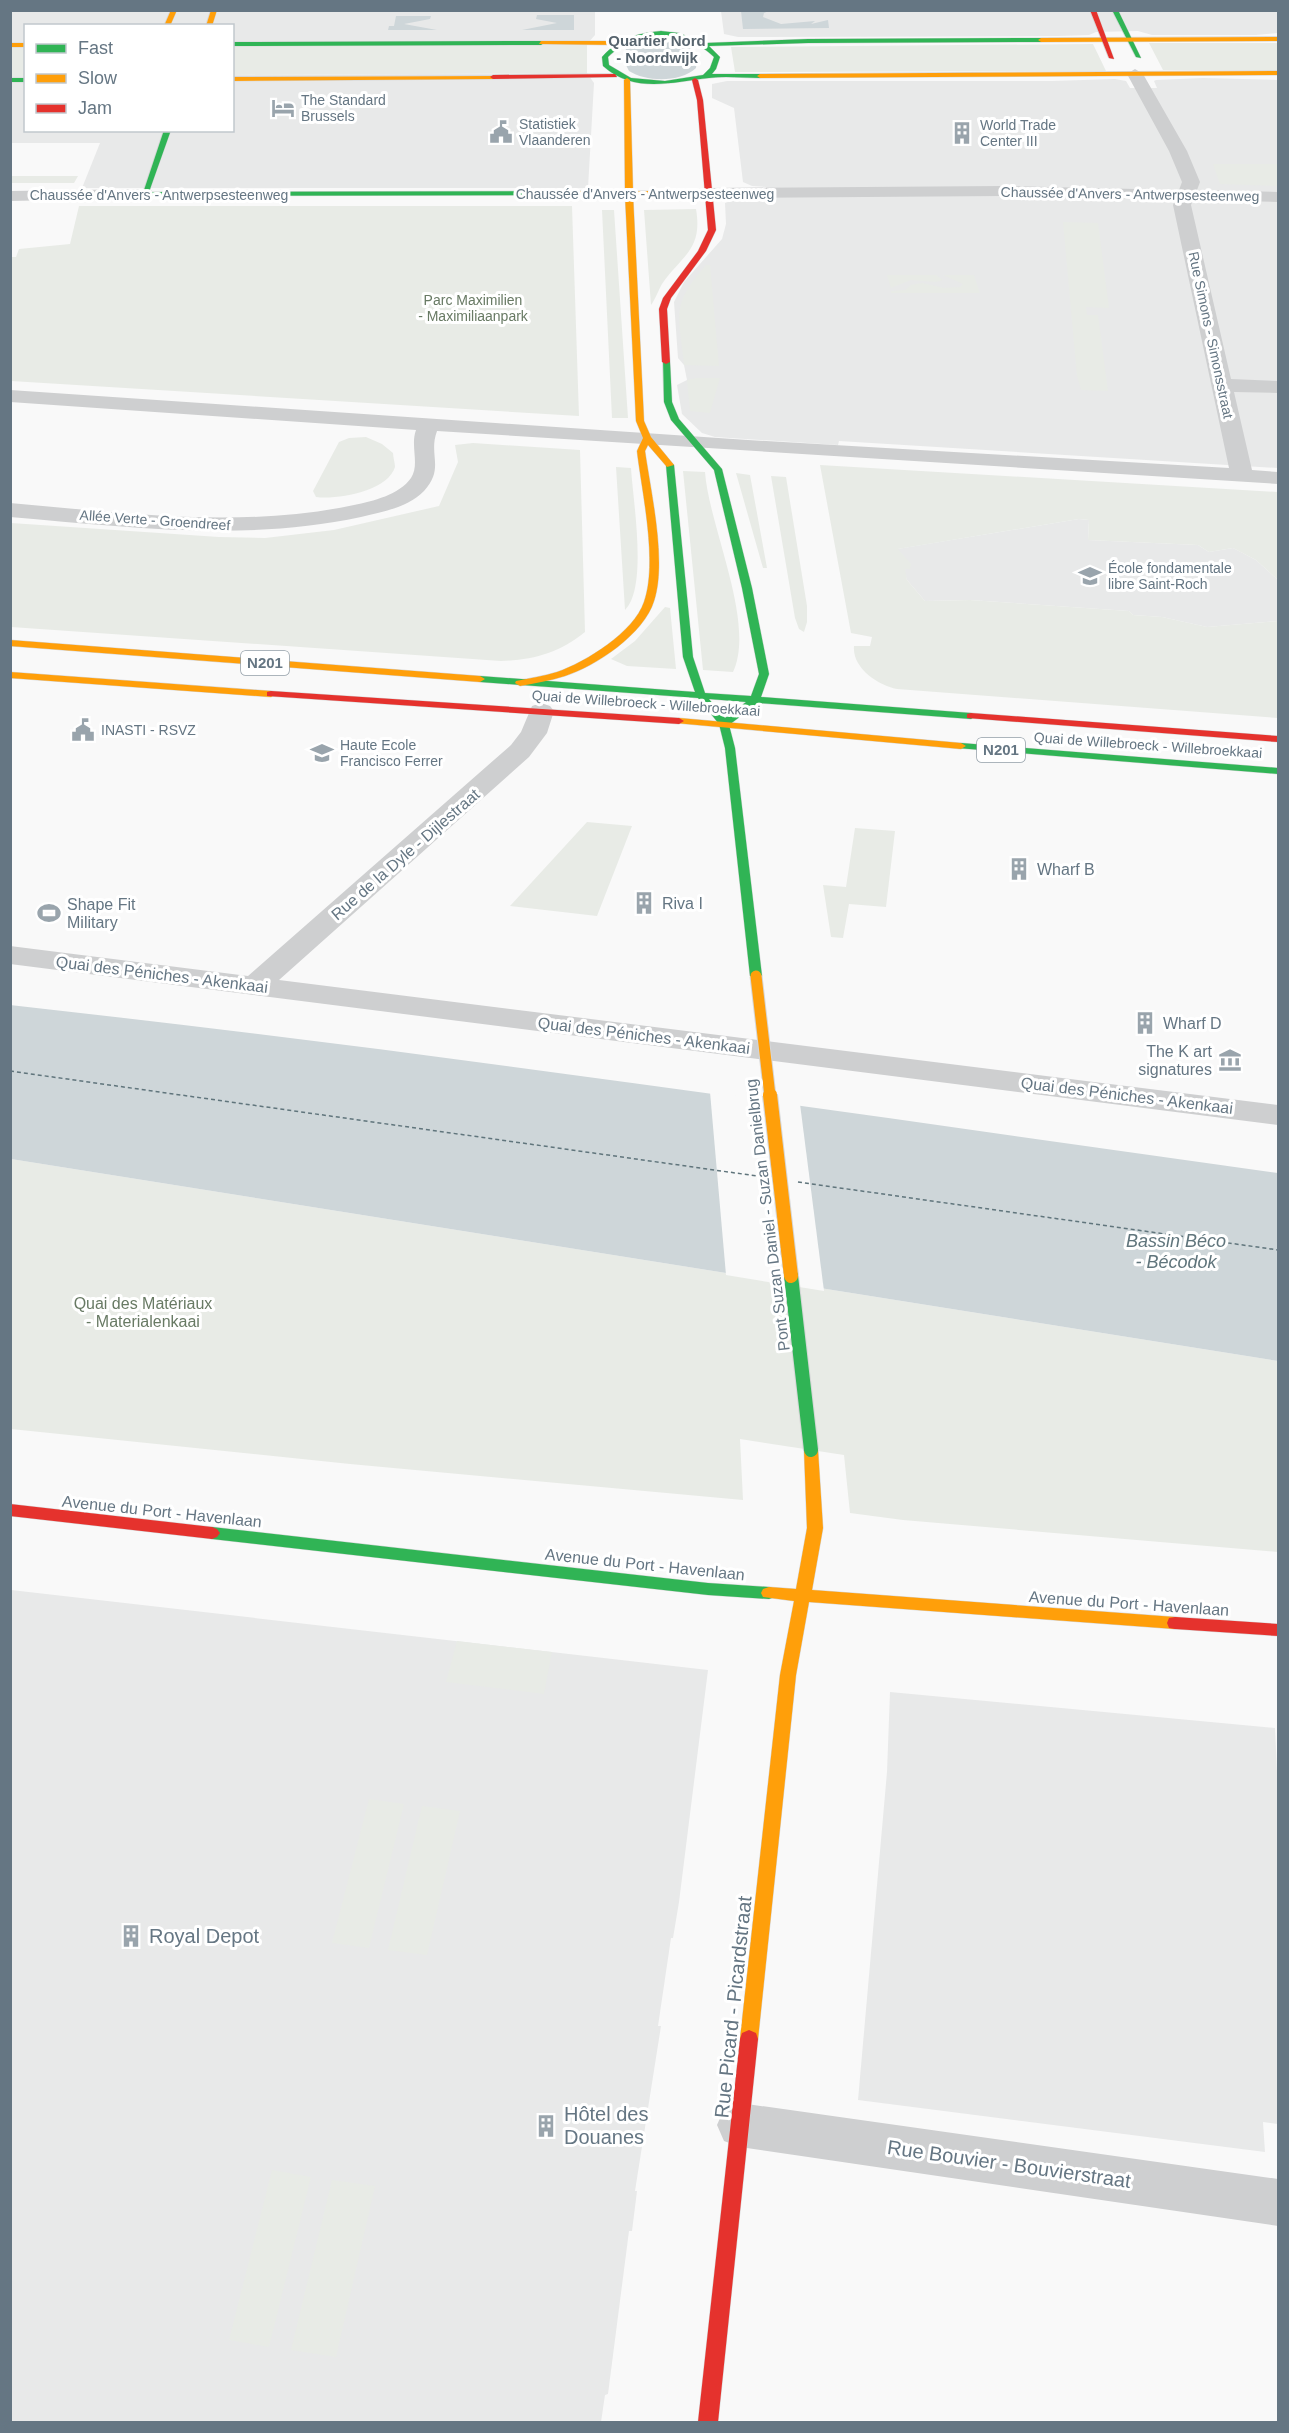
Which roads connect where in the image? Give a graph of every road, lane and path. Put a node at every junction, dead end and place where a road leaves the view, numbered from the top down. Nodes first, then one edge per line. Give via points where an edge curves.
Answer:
1 (174, 10) edge
2 (1093, 10) edge
3 (1115, 10) edge
4 (168, 24) edge
5 (1103, 39) junction
6 (1278, 39) edge
7 (1130, 40) junction
8 (617, 43) junction
9 (234, 44) edge
10 (708, 44) junction
11 (1278, 73) edge
12 (1135, 74) junction
13 (621, 78) junction
14 (234, 79) edge
15 (700, 79) junction
16 (167, 132) edge
17 (709, 193) junction
18 (145, 194) junction
19 (628, 194) junction
20 (1187, 195) junction
21 (10, 196) edge
22 (1278, 197) edge
23 (1222, 385) junction
24 (1278, 387) edge
25 (10, 396) edge
26 (429, 423) junction
27 (647, 438) junction
28 (694, 441) junction
29 (1242, 476) junction
30 (1278, 478) edge
31 (10, 510) edge
32 (10, 643) edge
33 (10, 675) edge
34 (520, 682) junction
35 (701, 696) junction
36 (754, 700) junction
37 (541, 711) junction
38 (724, 724) junction
39 (1278, 739) edge
40 (1278, 771) edge
41 (10, 955) edge
42 (254, 986) junction
43 (1278, 1115) edge
44 (10, 1510) edge
45 (802, 1596) junction
46 (1278, 1630) edge
47 (740, 2125) junction
48 (1278, 2202) edge
49 (708, 2422) edge

1 - 4 street
2 - 5 street via 1104,32
3 - 7 street
5 - 7 street
5 - 10 street
5 - 12 street via 1116,67
6 - 7 street
7 - 12 street via 1144,67
8 - 9 street
8 - 10 street via 657,34
8 - 13 street via 604,61
10 - 15 street via 717,61
11 - 12 street
12 - 15 street
12 - 20 street, Rue Simons - Simonsstraat via 1178,151 1191,182
13 - 14 street
13 - 15 street via 654,84
13 - 19 street
15 - 17 street
16 - 18 street
17 - 19 street, Chaussée d'Anvers - Antwerpsesteenweg
17 - 20 street, Chaussée d'Anvers - Antwerpsesteenweg via 1002,191
17 - 28 street via 709,239 670,288 663,309 668,402 675,420
18 - 19 street, Chaussée d'Anvers - Antwerpsesteenweg
18 - 21 street, Chaussée d'Anvers - Antwerpsesteenweg
19 - 27 street via 640,420
20 - 22 street, Chaussée d'Anvers - Antwerpsesteenweg
20 - 23 street, Rue Simons - Simonsstraat via 1182,205
23 - 24 street
23 - 29 street, Rue Simons - Simonsstraat
25 - 26 street
26 - 27 street
26 - 31 street, Allée Verte - Groendreef via 423,443 426,471 418,484 391,502 350,513 299,522 222,525
27 - 28 street
27 - 34 street via 641,451 652,571 649,603 635,622 600,653 562,674
27 - 35 street via 671,466 688,657
28 - 29 street
28 - 36 street via 718,469 747,588 764,674
29 - 30 street
32 - 34 street, Quai de Willebroeck - Willebroekkaai / N201
33 - 37 street, Quai de Willebroeck - Willebroekkaai / N201
34 - 35 street, Quai de Willebroeck - Willebroekkaai / N201
35 - 36 street, Quai de Willebroeck - Willebroekkaai / N201
35 - 38 street
36 - 38 street
36 - 39 street, Quai de Willebroeck - Willebroekkaai / N201
37 - 38 street, Quai de Willebroeck - Willebroekkaai / N201
37 - 42 street, Rue de la Dyle - Dijlestraat via 534,733 520,752
38 - 40 street, Quai de Willebroeck - Willebroekkaai / N201 via 864,739
38 - 45 street, Pont Suzan Daniel - Suzan Danielbrug, bridge via 733,767 811,1450 815,1528
41 - 42 street, Quai des Péniches - Akenkaai
42 - 43 street, Quai des Péniches - Akenkaai
44 - 45 street, Avenue du Port - Havenlaan via 708,1589
45 - 46 street, Avenue du Port - Havenlaan
45 - 47 street, Rue Picard - Picardstraat via 788,1675
47 - 48 street, Rue Bouvier - Bouvierstraat
47 - 49 street, Rue Picard - Picardstraat

